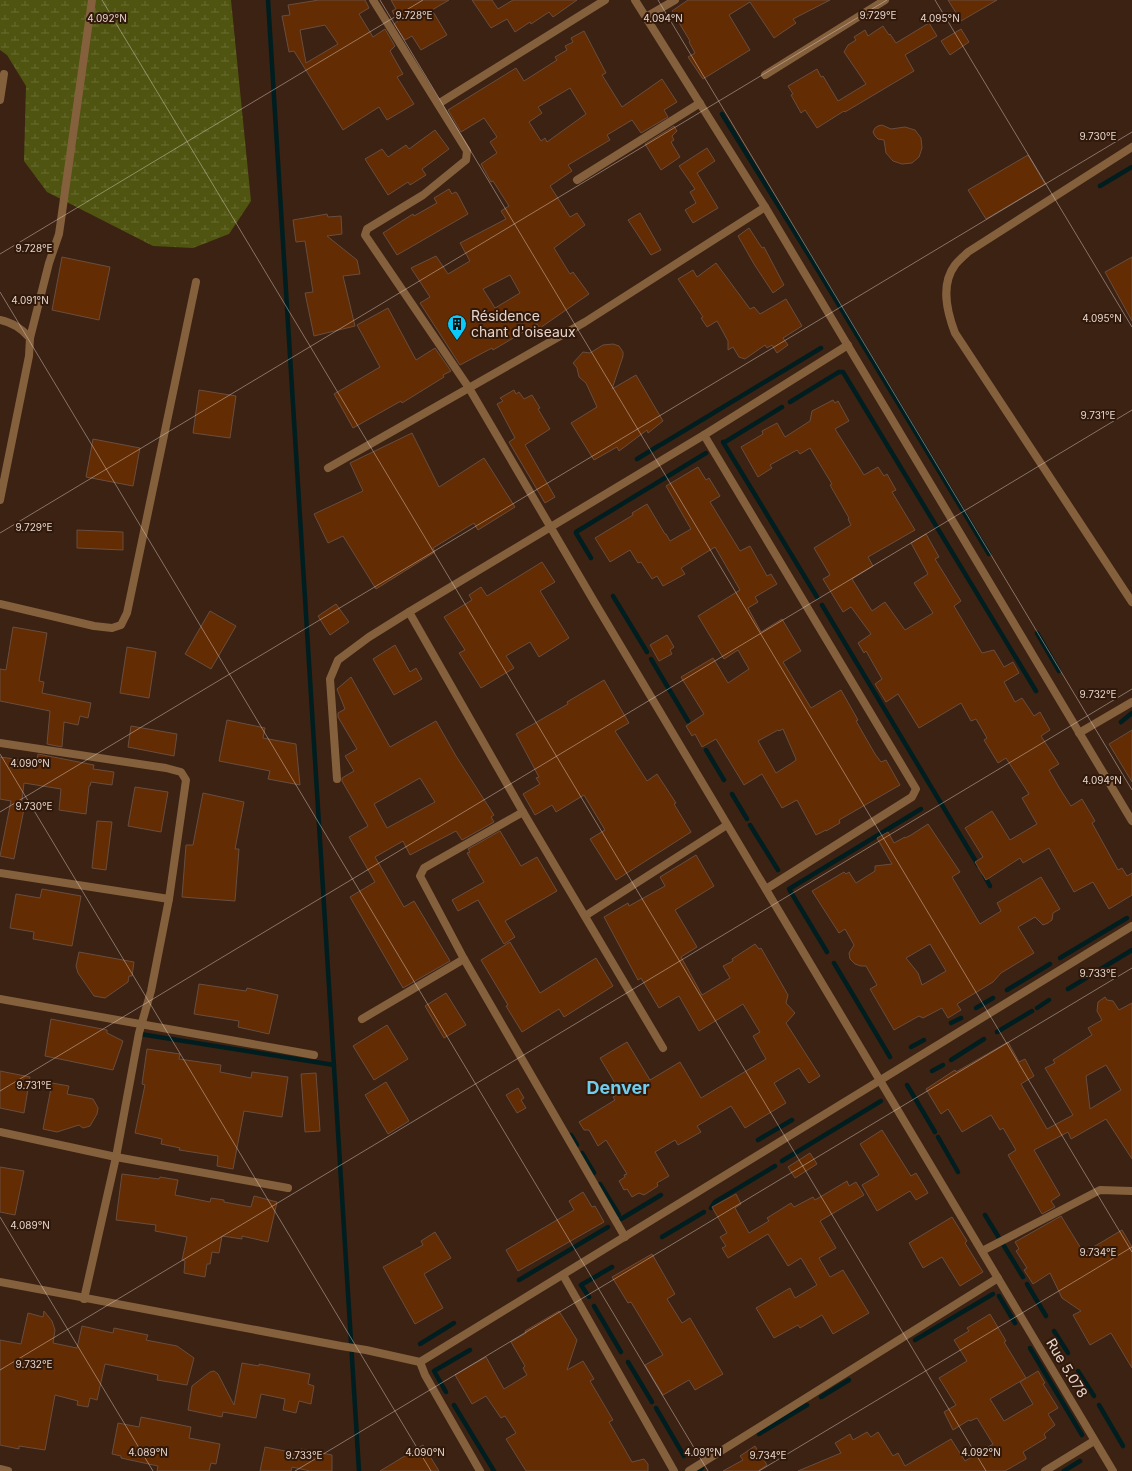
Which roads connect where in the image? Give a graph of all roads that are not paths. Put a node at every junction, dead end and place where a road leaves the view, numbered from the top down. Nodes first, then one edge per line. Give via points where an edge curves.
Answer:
1 (92, 0) edge
2 (373, 0) edge
3 (605, 0) edge
4 (635, 0) edge
5 (675, 0) edge
6 (885, 0) edge
7 (646, 17) junction
8 (4, 74) dead end
9 (765, 75) dead end
10 (0, 100) edge
11 (700, 103) junction
12 (438, 104) junction
13 (1132, 147) edge
14 (577, 180) dead end
15 (766, 207) junction
16 (196, 282) dead end
17 (0, 320) edge
18 (30, 338) junction
19 (848, 345) junction
20 (469, 388) junction
21 (704, 435) junction
22 (328, 468) dead end
23 (0, 500) edge
24 (551, 527) junction
25 (1132, 602) edge
26 (0, 604) edge
27 (409, 612) junction
28 (1132, 702) edge
29 (1079, 733) junction
30 (0, 743) edge
31 (337, 780) dead end
32 (523, 812) junction
33 (1132, 821) edge
34 (727, 825) junction
35 (0, 873) edge
36 (766, 889) junction
37 (169, 899) junction
38 (585, 916) junction
39 (1132, 926) edge
40 (464, 959) junction
41 (0, 999) edge
42 (362, 1019) dead end
43 (142, 1024) junction
44 (663, 1048) dead end
45 (314, 1055) dead end
46 (880, 1080) junction
47 (0, 1132) edge
48 (116, 1157) junction
49 (288, 1188) dead end
50 (1132, 1191) edge
51 (625, 1237) junction
52 (982, 1251) junction
53 (563, 1275) junction
54 (998, 1278) junction
55 (0, 1282) edge
56 (84, 1299) junction
57 (420, 1362) junction
58 (1094, 1441) junction
59 (0, 1469) edge
60 (8, 1471) edge
61 (480, 1471) edge
62 (674, 1471) edge
63 (689, 1471) edge
64 (1045, 1471) edge
65 (1113, 1471) edge

1 - 18 street via 59,234
2 - 12 street
3 - 12 street
4 - 7 street
5 - 7 street
6 - 9 street
7 - 11 street
8 - 10 street
11 - 14 street
11 - 15 street
12 - 20 street, Rue 5.078 via 467,151 466,160 423,195 367,229 365,235
13 - 25 street via 968,252 954,266 949,277 946,301 955,333
15 - 19 street
15 - 20 street via 585,322
16 - 26 street via 127,613 121,625 112,628 94,626
17 - 18 street via 12,323
18 - 23 street via 29,356
19 - 21 street
19 - 29 street
20 - 22 street
20 - 24 street, Rue 5.078
21 - 24 street
21 - 36 street via 916,789 912,796
24 - 27 street
24 - 34 street, Rue 5.078
27 - 31 street via 338,660 330,679
27 - 32 street
28 - 29 street
29 - 33 street
30 - 37 street via 158,766 181,772 186,780
32 - 38 street
32 - 40 street via 424,868 420,876
34 - 36 street, Rue 5.078
34 - 38 street
35 - 37 street
36 - 46 street, Rue 5.078
37 - 43 street via 152,991
38 - 44 street
39 - 46 street
40 - 42 street
40 - 51 street
41 - 43 street
43 - 45 street
43 - 48 street
46 - 51 street
46 - 52 street, Rue 5.078
47 - 48 street
48 - 49 street
48 - 56 street
50 - 52 street via 1100,1190
51 - 53 street
52 - 54 street, Rue 5.078
53 - 57 street
53 - 62 street
54 - 58 street, Rue 5.078
54 - 63 street
55 - 56 street
56 - 57 street
57 - 61 street
58 - 64 street
58 - 65 street, Rue 5.078
59 - 60 street

